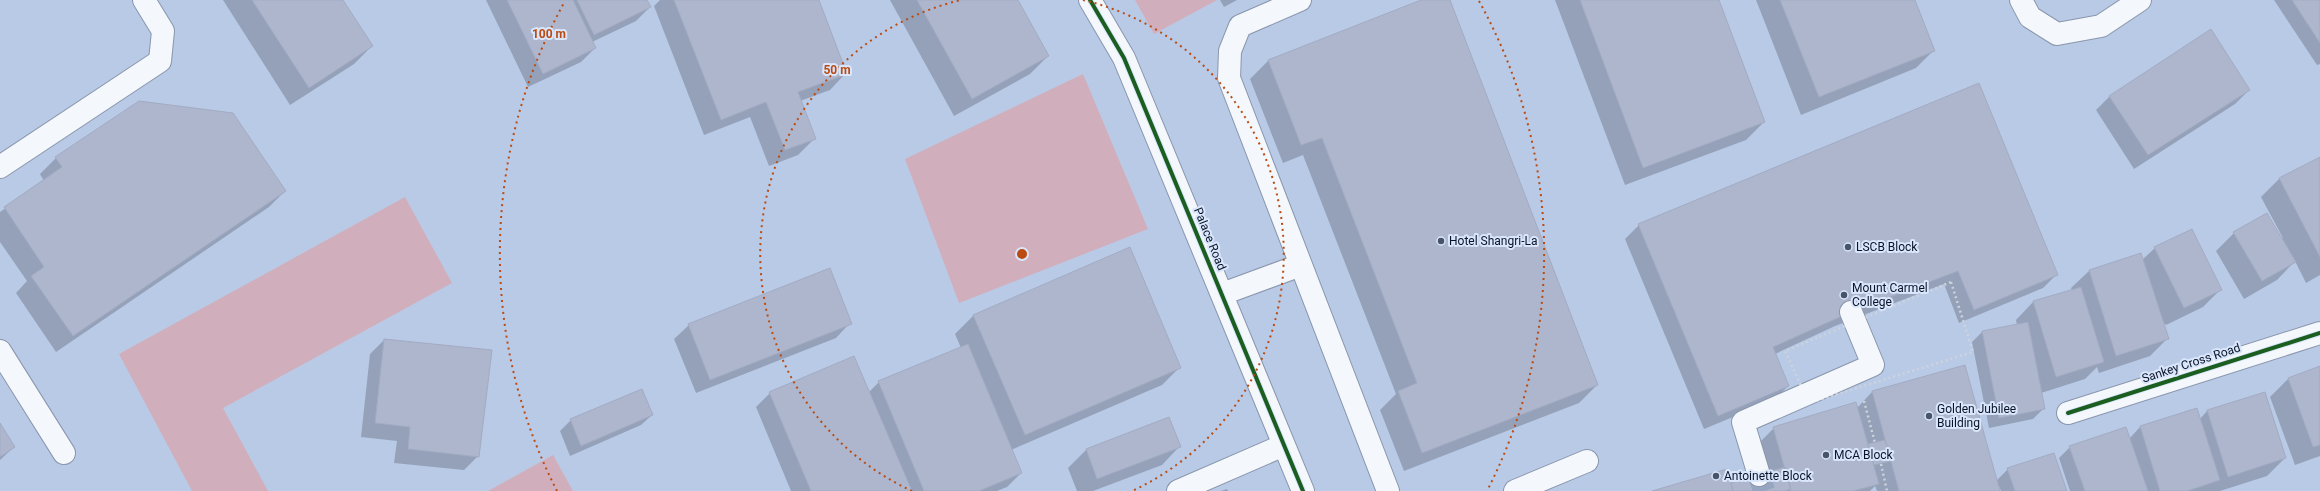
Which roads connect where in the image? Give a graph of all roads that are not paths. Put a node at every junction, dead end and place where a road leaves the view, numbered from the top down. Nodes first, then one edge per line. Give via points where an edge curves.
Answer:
1 (144, 0) edge
2 (1090, 0) edge
3 (1300, 0) edge
4 (2021, 0) edge
5 (2140, 0) edge
6 (0, 167) edge
7 (1301, 265) junction
8 (1222, 294) junction
9 (1851, 312) dead end
10 (2320, 333) edge
11 (0, 351) edge
12 (2068, 413) dead end
13 (1284, 445) junction
14 (64, 453) dead end
15 (1588, 461) dead end
16 (1759, 475) tunnel mouth
17 (1178, 491) edge
18 (1303, 491) edge
19 (1388, 491) edge
20 (1515, 491) edge

1 - 6 street via 163,31 160,61
2 - 8 street, Palace Road via 1124,58
3 - 7 street via 1240,26 1234,38 1228,64 1232,91
4 - 5 street via 2030,17 2057,34 2101,26
7 - 8 street
7 - 19 street
8 - 13 street, Palace Road
9 - 16 street via 1873,365 1743,422
10 - 12 street, Sankey Cross Road
11 - 14 street
13 - 17 street
13 - 18 street, Palace Road
15 - 20 street

